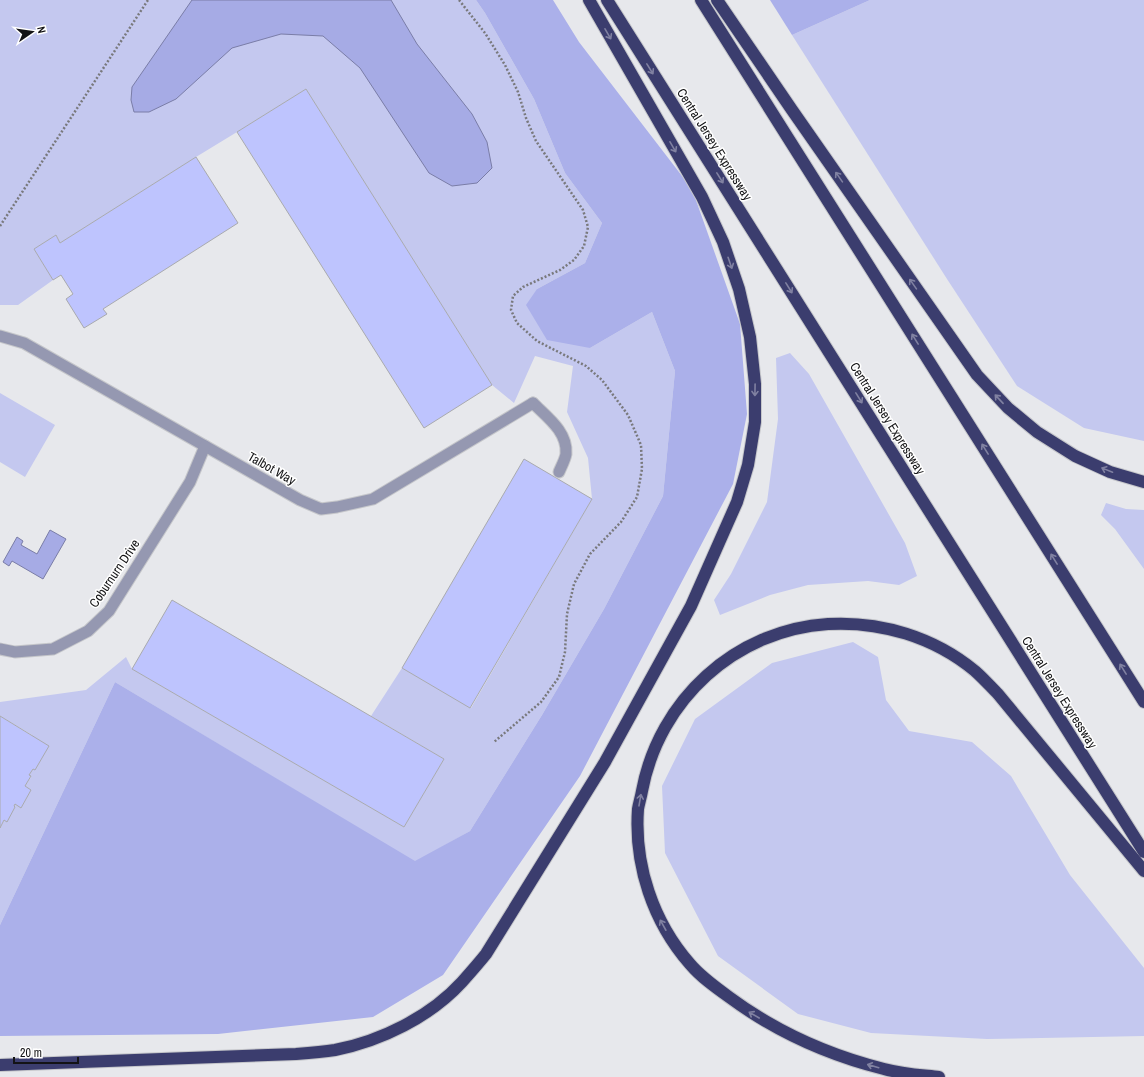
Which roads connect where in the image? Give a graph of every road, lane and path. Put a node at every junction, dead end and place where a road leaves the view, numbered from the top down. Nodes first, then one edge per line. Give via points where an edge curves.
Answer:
1 (148, 0) edge
2 (459, 0) edge
3 (589, 0) edge
4 (607, 0) edge
5 (701, 0) edge
6 (717, 0) edge
7 (0, 226) edge
8 (0, 336) edge
9 (204, 446) junction
10 (559, 472) dead end
11 (1144, 482) edge
12 (0, 649) edge
13 (1144, 702) edge
14 (494, 742) dead end
15 (1144, 852) edge
16 (1144, 871) edge
17 (0, 1065) edge
18 (939, 1077) edge

1 - 7 path
2 - 14 path via 485,33 505,65 536,142 583,210 588,227 584,246 574,260 512,296 511,310 517,323 537,341 586,366 602,380 628,415 640,445 642,469 637,497 621,522 590,554 574,584 567,614 566,652 559,677 541,702
3 -> 17 highway via 702,197 723,242 739,289 750,337 755,384 755,422 748,465 737,502 687,613 605,762 486,954 462,983 437,1005 405,1025 371,1040 334,1050 296,1054
4 -> 15 highway, Central Jersey Expressway
13 -> 5 highway
11 -> 6 highway via 1110,472 1075,456 1037,432 1008,408 978,375
8 - 9 street, Talbot Way via 24,343
9 - 10 street, Talbot Way via 300,500 321,509 337,507 373,499 533,403 560,430 566,443 566,456
9 - 12 street, Coburnurn Drive via 190,482 109,611 88,631 53,649 15,652
18 -> 16 highway via 886,1070 841,1057 798,1039 750,1013 705,981 672,942 656,914 644,880 638,845 638,809 645,774 657,740 673,712 694,687 717,666 744,648 777,634 812,625 848,623 883,627 917,637 949,653 975,672 998,694

